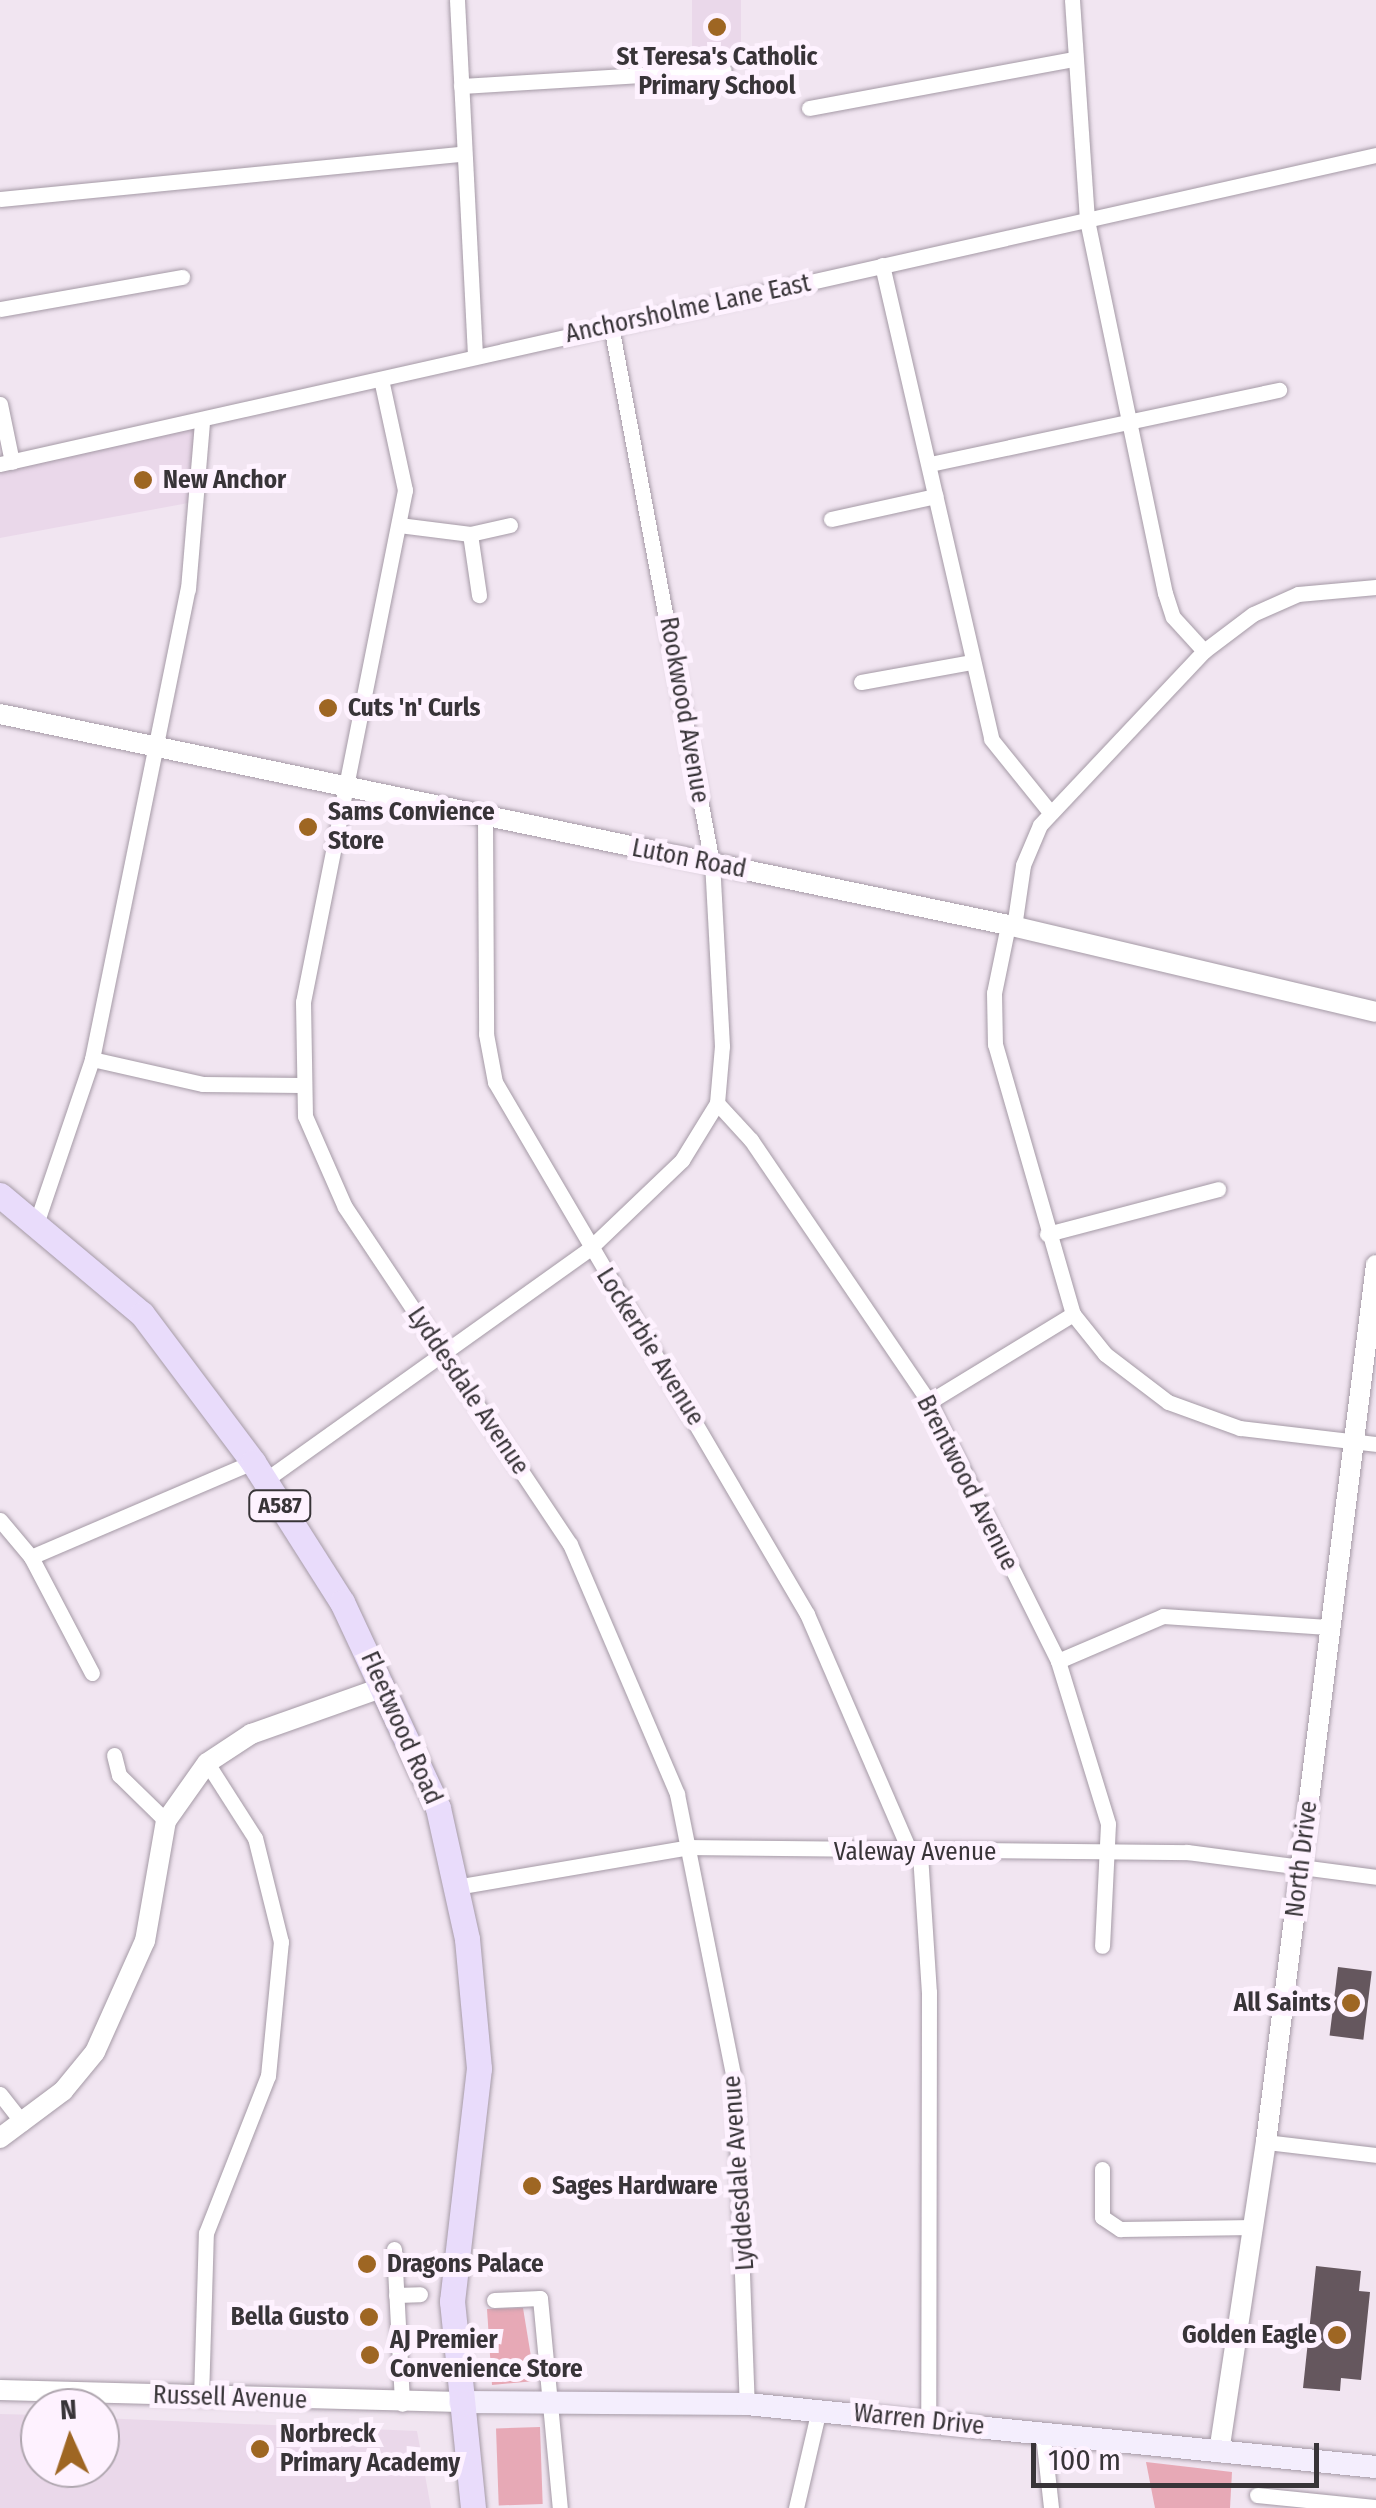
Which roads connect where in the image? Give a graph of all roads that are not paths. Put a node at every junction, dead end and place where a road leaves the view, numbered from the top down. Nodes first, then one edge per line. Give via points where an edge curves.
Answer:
1 (457, 0) edge
2 (1072, 0) edge
3 (1073, 59) junction
4 (724, 70) dead end
5 (461, 86) junction
6 (808, 108) dead end
7 (462, 154) junction
8 (1376, 156) edge
9 (0, 199) edge
10 (1088, 220) junction
11 (882, 265) junction
12 (182, 277) dead end
13 (0, 309) edge
14 (612, 326) junction
15 (475, 356) junction
16 (381, 379) junction
17 (1279, 390) dead end
18 (0, 404) edge
19 (202, 420) junction
20 (1128, 420) junction
21 (6, 463) edge
22 (930, 464) junction
23 (936, 496) junction
24 (832, 519) dead end
25 (399, 525) junction
26 (510, 525) dead end
27 (470, 534) junction
28 (1376, 587) edge
29 (479, 596) dead end
30 (1204, 651) junction
31 (972, 662) junction
32 (860, 682) dead end
33 (0, 714) edge
34 (157, 743) junction
35 (345, 786) junction
36 (1050, 812) junction
37 (485, 818) junction
38 (712, 863) junction
39 (1011, 926) junction
40 (1376, 1012) edge
41 (92, 1060) junction
42 (301, 1085) junction
43 (716, 1102) junction
44 (1218, 1189) dead end
45 (0, 1195) edge
46 (36, 1221) junction
47 (1048, 1234) junction
48 (589, 1250) junction
49 (1376, 1265) edge
50 (1073, 1314) junction
51 (444, 1354) junction
52 (929, 1402) junction
53 (1366, 1442) edge
54 (258, 1471) junction
55 (0, 1520) edge
56 (31, 1557) junction
57 (1328, 1627) junction
58 (1058, 1661) junction
59 (92, 1673) dead end
60 (384, 1687) junction
61 (114, 1756) dead end
62 (206, 1764) junction
63 (166, 1822) junction
64 (692, 1847) junction
65 (1107, 1851) junction
66 (916, 1854) junction
67 (1302, 1866) junction
68 (1376, 1876) edge
69 (456, 1887) junction
70 (1102, 1946) dead end
71 (0, 2094) edge
72 (23, 2123) junction
73 (0, 2138) edge
74 (1266, 2142) junction
75 (1376, 2154) edge
76 (1102, 2168) dead end
77 (1254, 2228) junction
78 (394, 2249) dead end
79 (420, 2294) dead end
80 (396, 2295) junction
81 (494, 2300) dead end
82 (0, 2390) edge
83 (201, 2398) junction
84 (551, 2399) junction
85 (460, 2402) junction
86 (402, 2404) junction
87 (746, 2404) junction
88 (819, 2410) junction
89 (928, 2420) junction
90 (1044, 2435) junction
91 (1219, 2452) junction
92 (1376, 2467) edge
93 (1257, 2495) dead end
94 (1376, 2506) edge
95 (473, 2508) edge
96 (560, 2508) edge
97 (796, 2508) edge
98 (1051, 2508) edge

1 - 5 street
2 - 3 street
3 - 6 street
3 - 10 street
4 - 5 street
5 - 7 street
7 - 9 street
7 - 15 street
8 - 10 street, Anchorsholme Lane East
10 - 11 street, Anchorsholme Lane East
10 - 20 street
11 - 14 street, Anchorsholme Lane East
11 - 22 street
12 - 13 street
14 - 15 street, Anchorsholme Lane East
14 - 38 street, Rookwood Avenue
15 - 16 street, Anchorsholme Lane East
16 - 19 street, Anchorsholme Lane East
16 - 25 street, Lyddesdale Avenue via 403,470
17 - 20 street
18 - 21 street
19 - 21 street, Anchorsholme Lane East
19 - 34 street via 188,590
20 - 22 street
20 - 30 street via 1165,593 1173,617
22 - 23 street
23 - 24 street
23 - 31 street
25 - 27 street
25 - 35 street, Lyddesdale Avenue
26 - 27 street
27 - 29 street
28 - 30 street via 1298,594 1253,614
30 - 36 street
31 - 32 street
31 - 36 street via 991,739
33 - 34 street, Luton Road
34 - 35 street, Luton Road
34 - 41 street
35 - 37 street, Luton Road
35 - 42 street, Lyddesdale Avenue via 303,1002
36 - 39 street via 1023,865
37 - 38 street, Luton Road
37 - 48 street, Lockerbie Avenue via 486,1034 495,1082
38 - 39 street, Luton Road
38 - 43 street, Rookwood Avenue via 722,1046
39 - 40 street, Luton Road
39 - 47 street via 994,993 994,1044
41 - 42 street via 203,1084
41 - 46 street
42 - 51 street, Lyddesdale Avenue via 330,1182
43 - 48 street, Rookwood Avenue via 682,1160
43 - 52 street, Brentwood Avenue via 751,1140
44 - 47 street
45 - 46 main road, Fleetwood Road / A587
46 - 54 main road, Fleetwood Road / A587 via 142,1314
47 - 50 street
48 - 51 street, Rookwood Avenue
48 - 66 street, Lockerbie Avenue via 807,1614
49 - 53 street, North Drive
50 - 52 street
50 - 53 street via 1106,1354 1168,1402 1240,1428
51 - 54 street, Rookwood Avenue
51 - 64 street, Lyddesdale Avenue via 570,1544
52 - 58 street, Brentwood Avenue
53 - 57 street, North Drive
54 - 56 street, Rookwood Avenue
54 - 60 main road, Fleetwood Road / A587 via 342,1602
55 - 56 street
56 - 59 street
57 - 58 street via 1163,1616
57 - 67 street, North Drive
58 - 65 street, Brentwood Avenue via 1108,1824
60 - 62 street via 251,1734
60 - 69 main road, Fleetwood Road / A587 via 438,1808
61 - 63 street via 119,1776
62 - 63 street
62 - 83 street via 254,1838 281,1942 268,2076 206,2232
63 - 72 street via 145,1940 95,2052
64 - 66 street, Valeway Avenue
64 - 69 street, Valeway Avenue
64 - 87 street, Lyddesdale Avenue via 735,2083
65 - 66 street, Valeway Avenue
65 - 67 street, Valeway Avenue
65 - 70 street, Brentwood Avenue
66 - 89 street, Lockerbie Avenue via 929,1992
67 - 68 street, Valeway Avenue
67 - 74 street, North Drive
69 - 85 main road, Fleetwood Road / A587 via 479,2068 454,2258
71 - 72 street
72 - 73 street
74 - 75 street
74 - 77 street, North Drive
76 - 77 street via 1102,2218 1120,2229
77 - 91 street, North Drive
78 - 80 street
79 - 80 street
80 - 86 street
81 - 84 street via 540,2298
82 - 83 street, Russell Avenue
83 - 86 street, Russell Avenue
84 - 85 main road, Warren Drive
84 - 87 main road, Warren Drive
84 - 96 street
85 - 86 street, Russell Avenue
85 - 95 main road, Fleetwood Road / A587
87 - 88 main road, Warren Drive
88 - 89 main road, Warren Drive
88 - 97 street
89 - 90 main road, Warren Drive
90 - 91 main road, Warren Drive
90 - 98 street
91 - 92 main road, Warren Drive
93 - 94 street

